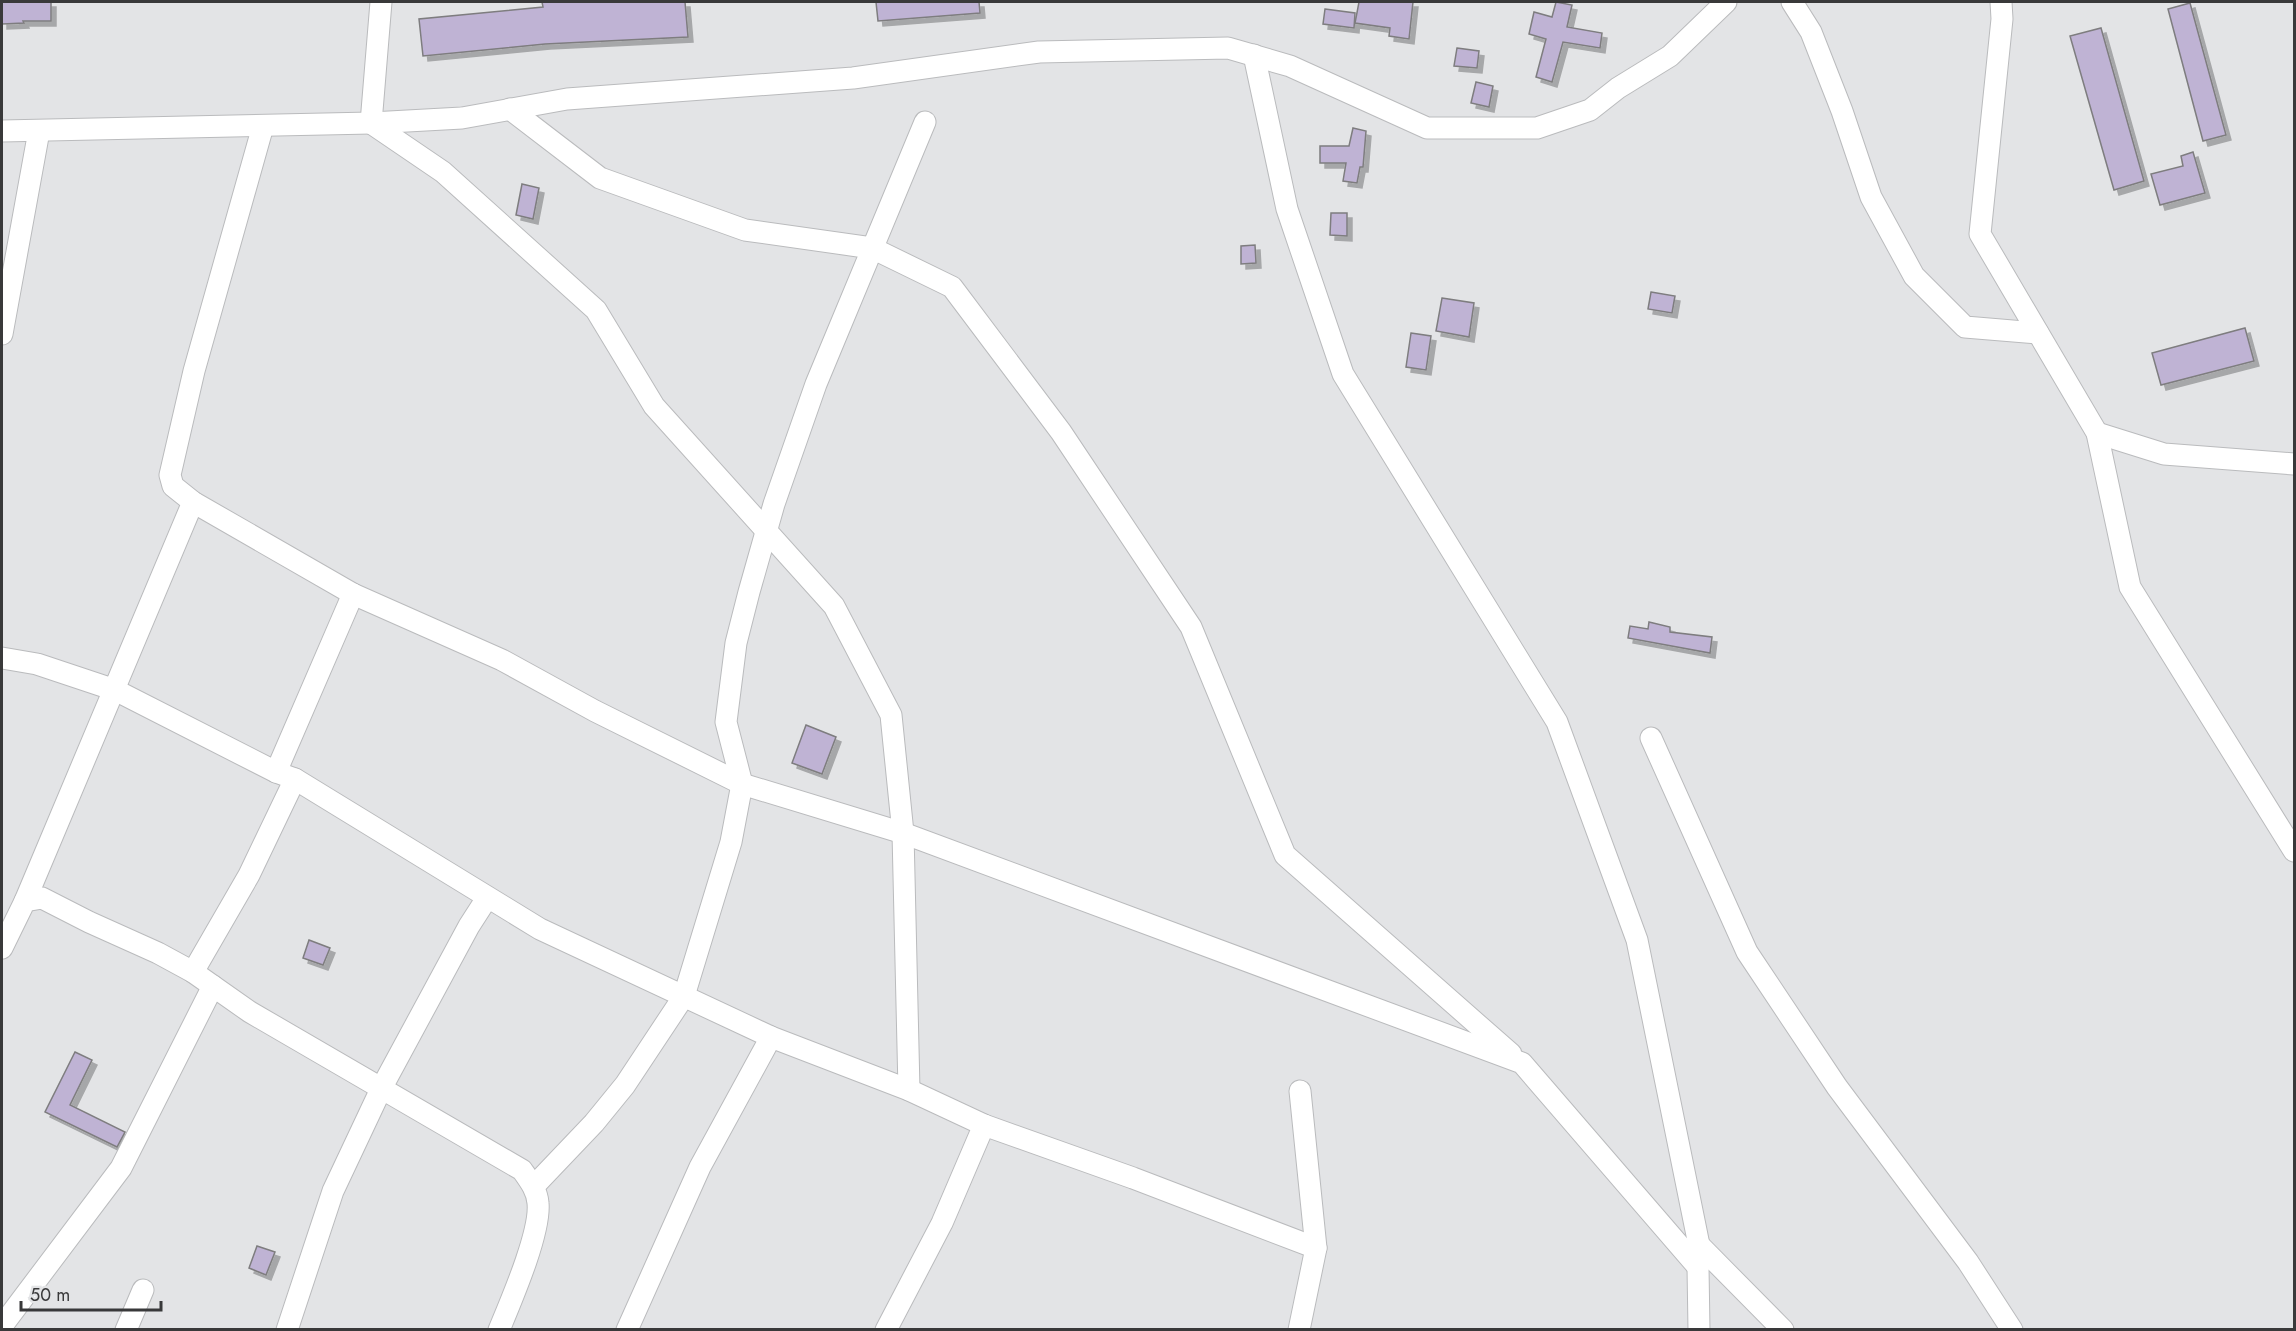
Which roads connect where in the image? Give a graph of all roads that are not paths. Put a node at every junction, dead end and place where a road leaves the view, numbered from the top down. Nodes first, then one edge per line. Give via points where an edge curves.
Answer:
1 (381, 2) edge
2 (1726, 2) edge
3 (1792, 2) edge
4 (2001, 2) edge
5 (1254, 56) junction
6 (510, 109) junction
7 (925, 122) dead end
8 (371, 123) junction
9 (263, 126) junction
10 (2, 131) edge
11 (39, 131) junction
12 (872, 248) junction
13 (2038, 333) junction
14 (2, 334) edge
15 (2097, 433) junction
16 (2295, 465) edge
17 (193, 502) junction
18 (767, 530) junction
19 (353, 594) junction
20 (2, 658) edge
21 (115, 690) junction
22 (1651, 738) dead end
23 (286, 776) junction
24 (742, 784) junction
25 (903, 833) junction
26 (2295, 851) edge
27 (487, 898) junction
28 (25, 901) junction
29 (2, 948) edge
30 (193, 972) junction
31 (213, 986) junction
32 (684, 996) junction
33 (771, 1037) junction
34 (1522, 1063) junction
35 (382, 1087) junction
36 (909, 1090) junction
37 (1300, 1091) dead end
38 (984, 1125) junction
39 (534, 1186) junction
40 (1699, 1245) junction
41 (1316, 1248) junction
42 (1698, 1267) junction
43 (143, 1290) dead end
44 (2, 1326) edge
45 (126, 1329) edge
46 (287, 1329) edge
47 (499, 1329) edge
48 (627, 1329) edge
49 (886, 1329) edge
50 (1299, 1329) edge
51 (1700, 1329) edge
52 (1783, 1329) edge
53 (2012, 1329) edge

1 - 8 street
2 - 5 street via 1670,56 1617,88 1590,110 1537,128 1427,128 1290,66
3 - 13 street via 1811,32 1871,196 1914,276 1965,327
4 - 13 street via 1980,234
5 - 6 street via 1228,48 1039,52 853,78 567,99
5 - 40 street via 1287,209 1343,374 1557,722 1637,940
6 - 8 street via 462,118
6 - 12 street via 600,178 745,230
7 - 12 street
8 - 9 street
8 - 18 street via 443,172 596,310 654,406
9 - 11 street
9 - 17 street via 194,371 170,475 173,486
10 - 11 street
11 - 14 street
12 - 18 street via 816,384
12 - 34 street via 952,287 1061,432 1191,627 1285,855
13 - 15 street
15 - 16 street via 2164,454
15 - 26 street via 2130,587
17 - 19 street
17 - 21 street
18 - 24 street via 736,643 726,722
18 - 25 street via 834,606 891,715
19 - 23 street
19 - 24 street via 502,660
20 - 21 street via 37,664
21 - 23 street
21 - 28 street
22 - 53 street via 1747,952 1837,1087 1968,1262
23 - 27 street
23 - 30 street via 249,875
24 - 25 street
24 - 32 street via 731,842
25 - 34 street
25 - 36 street
27 - 32 street via 540,929
27 - 35 street
28 - 29 street
28 - 30 street via 42,898
30 - 31 street
31 - 35 street via 250,1012
31 - 44 street via 121,1168
32 - 33 street
32 - 39 street via 625,1085
33 - 36 street
33 - 48 street via 700,1167
34 - 42 street
35 - 39 street via 522,1170
35 - 46 street via 333,1191
36 - 38 street
37 - 41 street
38 - 41 street
38 - 49 street via 942,1223
39 - 47 street via 538,1204 535,1230
40 - 42 street
40 - 52 street
41 - 50 street
42 - 51 street
43 - 45 street

